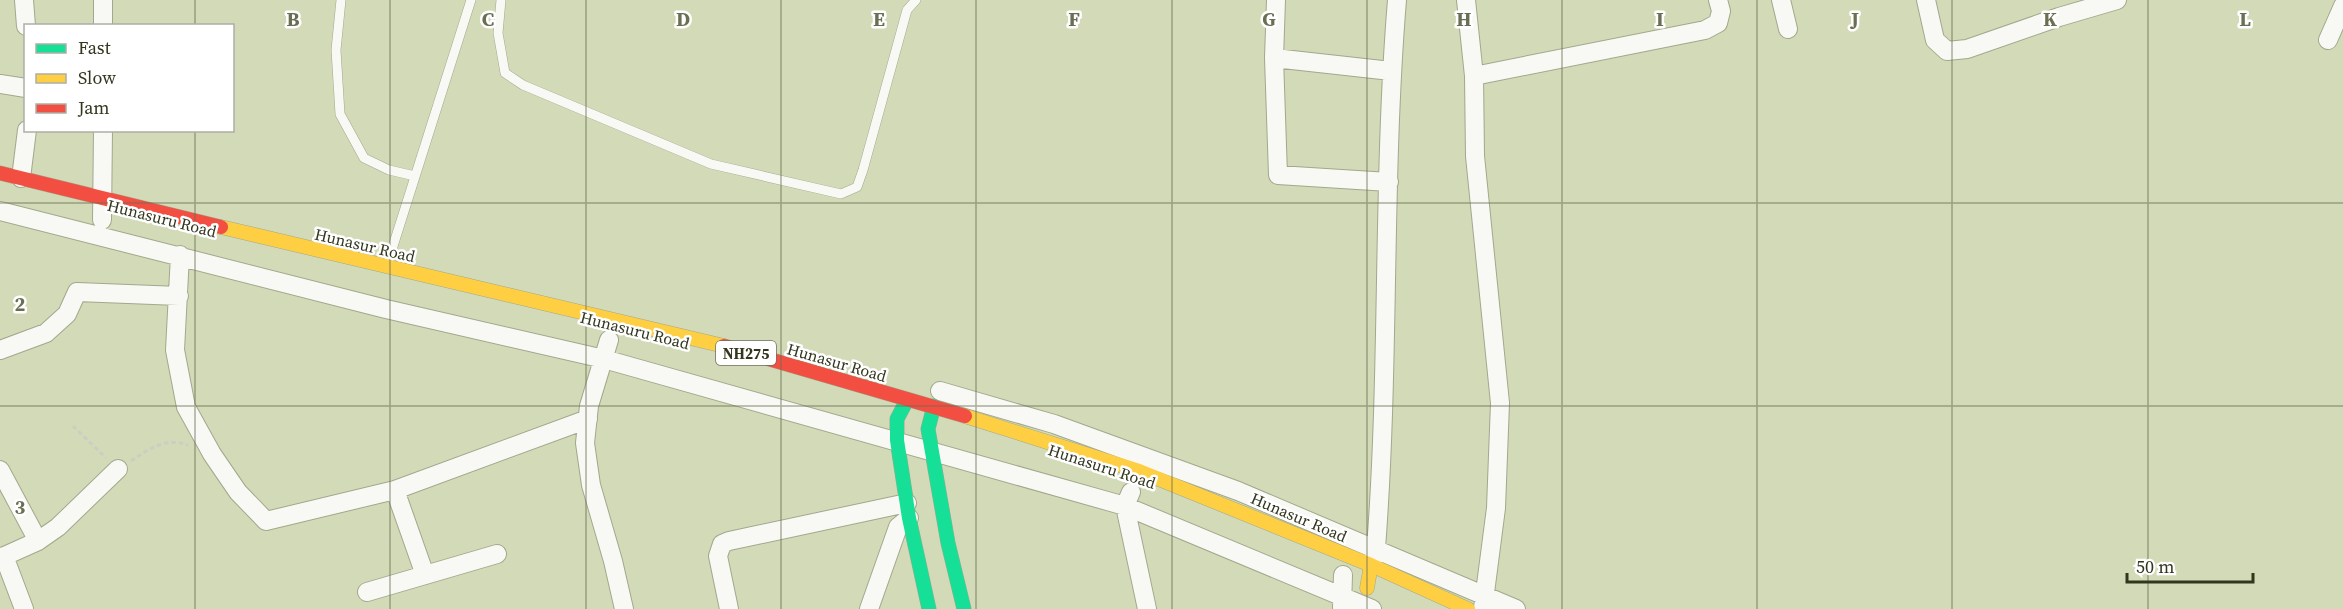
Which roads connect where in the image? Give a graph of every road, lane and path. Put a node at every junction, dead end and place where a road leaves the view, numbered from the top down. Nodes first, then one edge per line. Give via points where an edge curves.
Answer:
1 (24, 0) edge
2 (103, 0) edge
3 (341, 0) edge
4 (471, 0) edge
5 (501, 0) edge
6 (916, 0) edge
7 (1276, 0) edge
8 (1397, 0) edge
9 (1469, 0) edge
10 (1718, 0) edge
11 (1781, 0) edge
12 (1926, 0) edge
13 (2117, 0) edge
14 (2093, 3) edge
15 (2343, 6) edge
16 (2057, 8) edge
17 (26, 24) edge
18 (103, 24) edge
19 (1788, 29) dead end
20 (2328, 40) dead end
21 (1274, 58) junction
22 (1391, 71) junction
23 (1474, 76) junction
24 (0, 84) edge
25 (24, 88) edge
26 (27, 132) edge
27 (103, 132) edge
28 (0, 173) edge
29 (415, 176) junction
30 (21, 178) junction
31 (1389, 182) junction
32 (103, 191) junction
33 (0, 211) edge
34 (102, 220) dead end
35 (180, 255) junction
36 (388, 260) junction
37 (179, 296) junction
38 (609, 340) dead end
39 (0, 350) edge
40 (604, 359) junction
41 (908, 400) junction
42 (934, 406) junction
43 (588, 419) junction
44 (912, 424) junction
45 (73, 426) dead end
46 (897, 440) junction
47 (932, 452) junction
48 (212, 454) junction
49 (118, 468) junction
50 (0, 470) edge
51 (395, 490) junction
52 (1130, 496) junction
53 (908, 510) junction
54 (38, 541) junction
55 (497, 554) dead end
56 (2, 557) edge
57 (1374, 557) junction
58 (1337, 572) joint
59 (425, 575) junction
60 (367, 592) dead end
61 (1372, 596) edge
62 (1342, 603) edge
63 (1484, 603) edge
64 (24, 609) edge
65 (624, 609) edge
66 (729, 609) edge
67 (869, 609) edge
68 (929, 609) edge
69 (964, 609) edge
70 (1147, 609) edge
71 (1468, 609) edge
72 (1516, 609) edge

1 - 17 street
2 - 18 street
3 - 29 lane via 336,50 340,114 364,158
4 - 29 lane
5 - 6 lane via 498,33 505,73 524,85 711,164 841,194 856,187 863,170 907,10
7 - 21 street
8 - 22 street
9 - 23 street
10 - 23 street via 1718,23 1705,30
11 - 19 street
12 - 16 street via 1935,40 1947,51 1967,49
13 - 14 street
14 - 16 street
15 - 20 street
21 - 22 street
21 - 31 street via 1278,175
22 - 31 street
23 - 63 street via 1475,156 1500,403 1496,508
24 - 25 street
26 - 30 street
27 - 32 street
28 - 30 main road
29 - 36 lane
30 - 32 main road
31 - 57 street via 1382,475
32 - 34 street
32 - 36 street
33 - 35 street
35 - 37 street
35 - 40 street via 386,309
36 - 41 main road, Hunasur Road / NH275 via 690,337
36 - 57 street via 728,332 1054,424 1238,490
37 - 39 street via 77,292 67,314 46,333
37 - 48 street via 175,350 186,407
38 - 40 street
40 - 43 street
40 - 46 street
41 - 42 main road, Hunasur Road / NH275
41 - 44 main road
42 - 44 main road
42 - 57 main road, Hunasur Road / NH275 via 1139,471
43 - 51 street
43 - 65 street via 585,443 591,485
44 - 46 main road
44 - 47 main road
45 - 49 path
46 - 47 street
46 - 53 main road
47 - 52 street
47 - 69 main road
48 - 49 path via 177,441 159,444
48 - 51 street via 238,492 266,521
49 - 54 street via 58,527
50 - 54 street
51 - 59 street
52 - 62 street
52 - 70 street
53 - 66 street via 722,544 718,556
53 - 67 street via 898,527
53 - 68 main road
54 - 56 street
55 - 59 street
56 - 64 street
57 - 61 main road
57 - 63 street
57 - 71 main road, Hunasur Road / NH275
58 - 61 main road
58 - 62 street
59 - 60 street
61 - 62 street
63 - 72 street

